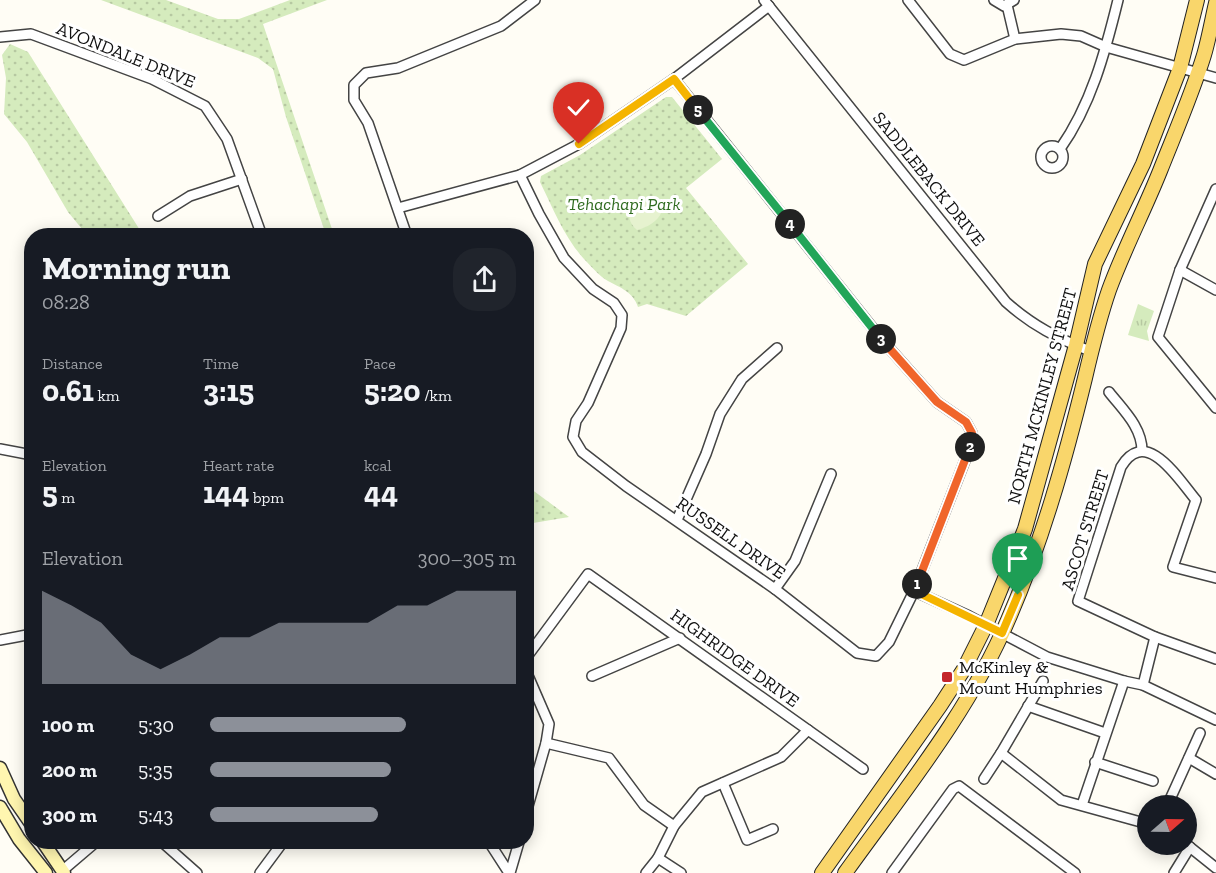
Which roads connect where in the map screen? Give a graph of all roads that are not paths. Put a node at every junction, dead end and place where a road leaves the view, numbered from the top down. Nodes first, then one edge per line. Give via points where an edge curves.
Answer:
1 (535, 0) edge
2 (908, 0) edge
3 (994, 0) edge
4 (1118, 0) edge
5 (1197, 0) edge
6 (1011, 2) edge
7 (767, 3) edge
8 (1216, 3) edge
9 (0, 37) edge
10 (1015, 39) junction
11 (1106, 47) junction
12 (1180, 68) junction
13 (1197, 73) junction
14 (1216, 78) edge
15 (674, 79) junction
16 (1059, 149) dead end
17 (520, 175) junction
18 (242, 179) junction
19 (1216, 189) edge
20 (398, 208) junction
21 (158, 216) dead end
22 (259, 228) edge
23 (404, 228) edge
24 (1180, 270) junction
25 (1216, 290) edge
26 (1076, 345) junction
27 (777, 348) dead end
28 (1090, 351) junction
29 (1109, 392) dead end
30 (1216, 408) edge
31 (0, 449) edge
32 (1142, 451) junction
33 (24, 453) edge
34 (831, 474) dead end
35 (677, 520) junction
36 (1216, 578) edge
37 (774, 589) junction
38 (915, 591) junction
39 (986, 625) junction
40 (1002, 633) junction
41 (24, 636) edge
42 (1155, 637) junction
43 (680, 638) junction
44 (0, 640) edge
45 (534, 647) edge
46 (1216, 659) edge
47 (592, 676) dead end
48 (1043, 681) dead end
49 (1124, 681) junction
50 (1143, 685) junction
51 (534, 689) edge
52 (1028, 706) junction
53 (1216, 720) edge
54 (807, 730) junction
55 (1105, 733) junction
56 (1200, 733) dead end
57 (546, 742) junction
58 (1001, 753) junction
59 (1189, 758) junction
60 (1095, 762) junction
61 (0, 768) edge
62 (863, 769) dead end
63 (1216, 774) edge
64 (984, 779) dead end
65 (1153, 781) dead end
66 (723, 783) junction
67 (534, 785) edge
68 (1172, 795) edge
69 (1082, 805) junction
70 (0, 807) edge
71 (24, 813) edge
72 (1137, 821) edge
73 (674, 826) junction
74 (773, 829) dead end
75 (24, 845) edge
76 (27, 849) edge
77 (48, 849) edge
78 (88, 849) edge
79 (170, 849) edge
80 (278, 849) edge
81 (494, 849) edge
82 (517, 849) edge
83 (1197, 853) edge
84 (1183, 855) edge
85 (658, 858) junction
86 (1216, 868) edge
87 (63, 872) edge
88 (46, 873) edge
89 (197, 873) edge
90 (260, 873) edge
91 (510, 873) edge
92 (646, 873) edge
93 (681, 873) edge
94 (822, 873) edge
95 (845, 873) edge
96 (892, 873) edge
97 (1075, 873) edge
98 (1174, 873) edge

1 - 20 street via 501,26 398,68 366,73 354,85 354,100 368,123
2 - 10 street via 950,54 964,60
3 - 6 street via 999,4
4 - 11 street
5 - 12 main road, NORTH MCKINLEY STREET
6 - 10 street
7 - 15 street
7 - 26 street, SADDLEBACK DRIVE via 1006,302 1026,320
8 - 13 main road, NORTH MCKINLEY STREET
9 - 18 street, AVONDALE DRIVE via 31,34 152,79 205,106 227,139
10 - 11 street via 1061,34 1081,36
11 - 12 street
11 - 16 street via 1091,94
12 - 13 street
12 - 26 main road, NORTH MCKINLEY STREET via 1143,164 1095,264
13 - 14 street
13 - 28 main road, NORTH MCKINLEY STREET via 1108,292
15 - 17 street via 579,144
15 - 38 street via 883,341 937,402 966,422 972,433 971,445
17 - 20 street
17 - 35 street, RUSSELL DRIVE via 564,258 622,315 621,328 576,421 573,437 582,452
18 - 21 street via 190,196
18 - 22 street, AVONDALE DRIVE
19 - 24 street
20 - 23 street
24 - 25 street
24 - 30 street via 1158,337
26 - 28 street, SADDLEBACK DRIVE
26 - 39 main road, NORTH MCKINLEY STREET via 1025,529
27 - 35 street via 742,379 720,414
28 - 40 main road, NORTH MCKINLEY STREET via 1041,534
29 - 32 street via 1139,432
31 - 33 street
32 - 36 street via 1156,455 1196,500 1173,567
32 - 42 street, ASCOT STREET via 1133,453 1121,466 1078,601
34 - 37 street via 795,561
35 - 37 street, RUSSELL DRIVE
37 - 38 street, RUSSELL DRIVE via 857,653 876,656 889,642
38 - 39 street
39 - 40 street
39 - 94 main road, NORTH MCKINLEY STREET via 940,706
40 - 49 street via 1047,657
40 - 95 main road, NORTH MCKINLEY STREET via 955,718
41 - 44 street
42 - 46 street
42 - 50 street
43 - 45 street, HIGHRIDGE DRIVE via 588,574
43 - 47 street
43 - 54 street, HIGHRIDGE DRIVE
48 - 52 street
49 - 50 street
49 - 55 street
50 - 53 street
51 - 57 street via 549,724
52 - 55 street
52 - 58 street
54 - 62 street, HIGHRIDGE DRIVE
54 - 66 street via 782,757
55 - 60 street
56 - 59 street
57 - 67 street
57 - 73 street via 609,758 644,805
58 - 64 street
58 - 69 street via 1061,800
59 - 63 street
59 - 68 street
60 - 65 street
60 - 69 street
61 - 71 main road
66 - 73 street via 702,792
66 - 74 street via 747,840
69 - 72 street
70 - 75 main road
73 - 85 street
76 - 88 main road
77 - 87 main road
78 - 87 street
79 - 89 street
80 - 90 street
81 - 91 street
82 - 91 street
83 - 86 street
84 - 98 street
85 - 92 street
85 - 93 street
96 - 97 street via 959,786

